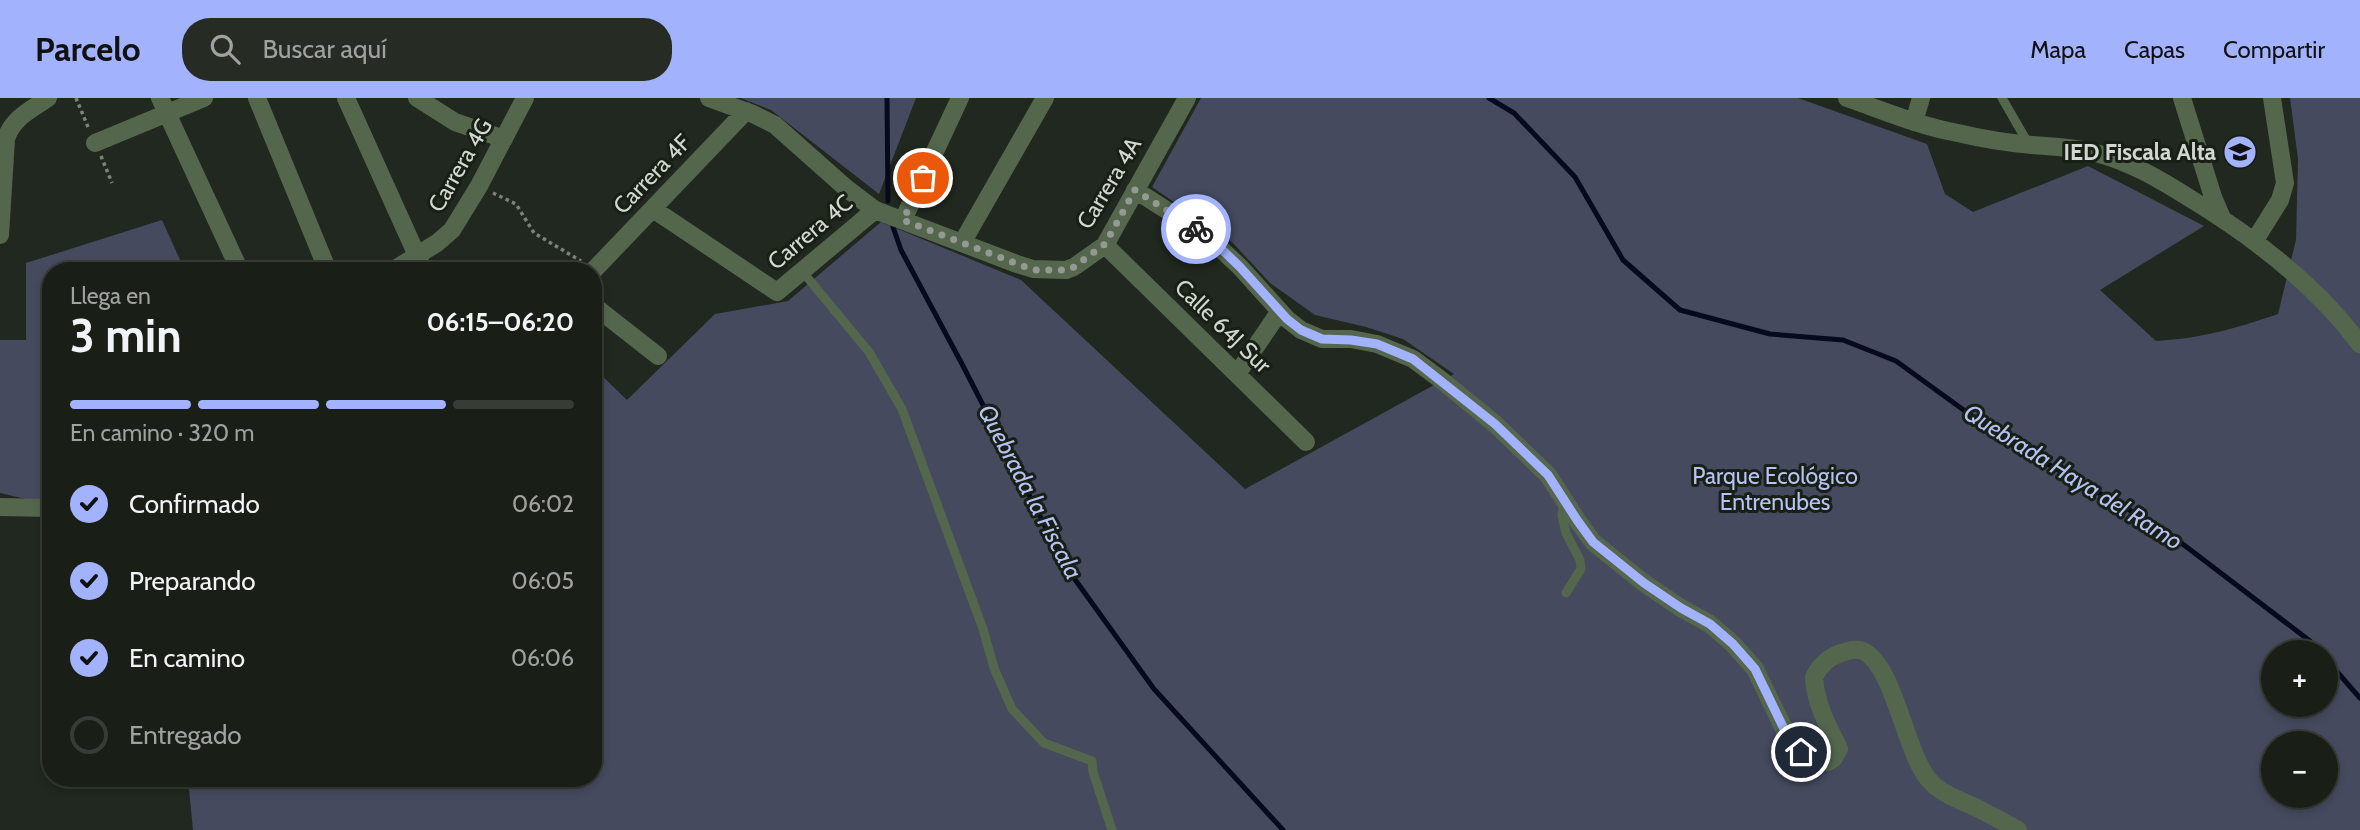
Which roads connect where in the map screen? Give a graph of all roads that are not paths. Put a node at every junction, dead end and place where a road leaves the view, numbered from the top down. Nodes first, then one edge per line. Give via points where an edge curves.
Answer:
1 (48, 98) edge
2 (204, 98) edge
3 (257, 98) edge
4 (346, 98) edge
5 (417, 98) edge
6 (525, 98) edge
7 (709, 98) edge
8 (960, 98) edge
9 (1045, 98) edge
10 (1187, 98) edge
11 (1847, 98) edge
12 (1921, 98) edge
13 (2002, 98) edge
14 (2182, 98) edge
15 (2272, 98) edge
16 (163, 106) edge
17 (746, 111) junction
18 (1914, 122) junction
19 (504, 139) junction
20 (95, 143) dead end
21 (2028, 145) junction
22 (1135, 190) junction
23 (653, 209) junction
24 (875, 209) junction
25 (2222, 218) junction
26 (903, 220) junction
27 (0, 235) edge
28 (2255, 240) junction
29 (962, 243) junction
30 (1105, 244) junction
31 (236, 262) edge
32 (324, 262) edge
33 (419, 262) edge
34 (422, 262) edge
35 (602, 262) edge
36 (802, 271) junction
37 (1280, 311) junction
38 (602, 312) edge
39 (2360, 344) edge
40 (658, 356) dead end
41 (1237, 374) junction
42 (1306, 443) dead end
43 (1564, 500) junction
44 (0, 507) edge
45 (42, 508) edge
46 (1566, 593) dead end
47 (1112, 830) edge
48 (2018, 830) edge

1 - 27 street via 14,121 6,139
2 - 16 street
3 - 32 street
4 - 33 street
5 - 19 street via 455,122
6 - 19 street, Carrera 4G
7 - 17 street
8 - 26 street
9 - 29 street
10 - 22 street, Carrera 4A
11 - 18 street
12 - 18 street
13 - 21 lane
14 - 25 street
15 - 28 street via 2285,183
16 - 20 street
16 - 31 street
17 - 23 street, Carrera 4F
17 - 24 street via 775,125
18 - 21 street
19 - 34 street, Carrera 4G via 452,230
21 - 25 street via 2076,148 2116,159
22 - 30 street, Carrera 4A
22 - 37 street via 1208,236
23 - 35 street, Carrera 4F
23 - 36 street, Carrera 4C via 777,292
24 - 26 street
24 - 36 street, Carrera 4C
25 - 28 street
26 - 29 street
28 - 39 street via 2323,299
29 - 30 street, Carrera 4A via 1033,270 1055,271 1074,267
30 - 41 street, Calle 64J Sur
36 - 47 lane via 869,352 902,409 1012,709 1045,743 1092,761
37 - 41 street
37 - 43 street via 1301,330 1322,339 1377,344 1413,359 1495,424 1548,475
38 - 40 street
41 - 42 street, Calle 64J Sur
43 - 46 lane via 1566,533 1581,569
43 - 48 street via 1593,542 1733,644 1755,669 1785,731 1811,760 1828,762 1839,749 1819,706 1814,677 1836,654 1863,651 1890,688 1915,757 1931,782 1954,799
44 - 45 street

